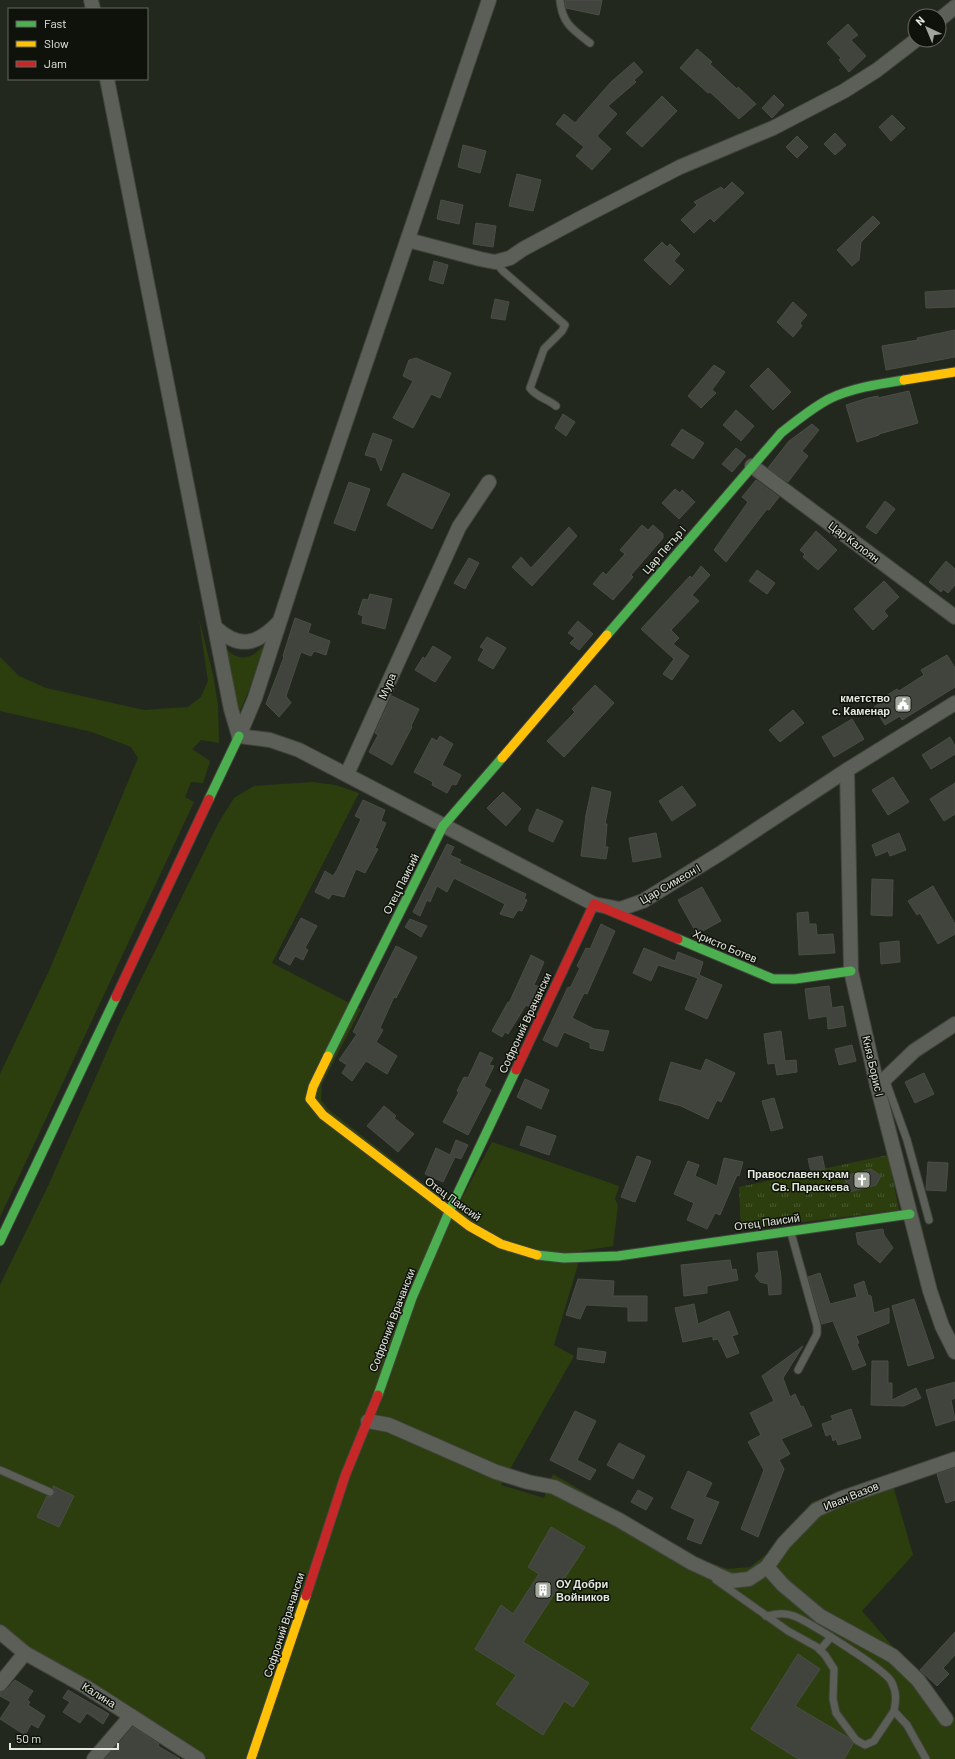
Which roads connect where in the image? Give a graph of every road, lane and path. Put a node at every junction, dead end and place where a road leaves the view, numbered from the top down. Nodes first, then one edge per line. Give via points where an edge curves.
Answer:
1 (489, 0) edge
2 (560, 0) edge
3 (955, 7) edge
4 (947, 14) edge
5 (590, 42) dead end
6 (907, 47) edge
7 (106, 80) edge
8 (408, 240) junction
9 (495, 262) junction
10 (955, 372) edge
11 (556, 406) dead end
12 (752, 466) junction
13 (489, 482) dead end
14 (955, 617) edge
15 (281, 620) junction
16 (216, 628) junction
17 (955, 704) edge
18 (240, 736) junction
19 (847, 770) junction
20 (347, 774) junction
21 (443, 826) junction
22 (594, 904) junction
23 (852, 971) junction
24 (955, 1024) edge
25 (881, 1082) junction
26 (449, 1212) junction
27 (910, 1214) junction
28 (929, 1220) dead end
29 (790, 1231) junction
30 (0, 1241) edge
31 (955, 1352) edge
32 (798, 1370) dead end
33 (368, 1421) junction
34 (955, 1459) edge
35 (0, 1470) edge
36 (50, 1492) dead end
37 (692, 1563) junction
38 (767, 1567) junction
39 (808, 1615) junction
40 (766, 1616) junction
41 (0, 1632) edge
42 (831, 1638) junction
43 (820, 1650) junction
44 (25, 1653) junction
45 (0, 1684) edge
46 (894, 1711) junction
47 (131, 1716) junction
48 (946, 1719) dead end
49 (94, 1759) edge
50 (198, 1759) edge
51 (251, 1759) edge
52 (926, 1759) edge

1 - 8 street
2 - 5 lane via 565,21
3 - 4 street
6 - 9 street via 844,91 772,128 680,167 510,258
7 - 16 street
8 - 9 street
8 - 15 street
9 - 11 lane via 565,325 544,349 530,388
10 - 12 street, Цар Петър I via 865,388 836,396 803,416 781,434
12 - 14 street, Цар Калоян
12 - 21 street, Цар Петър I
13 - 20 street, Мура via 459,527
15 - 16 street via 260,639 249,641 238,642 226,638
15 - 18 street
16 - 18 street via 231,709
17 - 19 street, Цар Симеон I
18 - 20 street, Цар Симеон I via 270,740 299,750
18 - 30 street
19 - 22 street, Цар Симеон I via 643,901 620,909
19 - 23 street, Княз Борис I
20 - 21 street, Цар Симеон I
21 - 22 street, Цар Симеон I
21 - 26 street, Отец Паисий via 320,1072 310,1099 324,1115
22 - 23 street, Христо Ботев via 774,979 795,979
22 - 26 street, Софроний Врачански
23 - 25 street, Княз Борис I
24 - 25 street via 914,1051
25 - 27 street, Княз Борис I
25 - 28 lane via 907,1140
26 - 29 street, Отец Паисий via 484,1235 512,1249 546,1256 575,1258 618,1256
26 - 33 street, Софроний Врачански via 412,1298
27 - 29 street, Отец Паисий
27 - 31 street, Княз Борис I via 930,1291 942,1326
29 - 32 lane via 817,1330
33 - 37 street via 389,1425 496,1472 554,1487 619,1520
33 - 51 street, Софроний Врачански via 345,1476
34 - 38 street, Иван Вазов via 842,1498 816,1510 784,1543
35 - 36 lane
37 - 38 street, Иван Вазов via 731,1582 750,1579
37 - 40 lane
38 - 39 street
39 - 40 lane via 785,1613
39 - 42 lane
39 - 48 street via 820,1616 893,1656 918,1680
40 - 43 lane
41 - 44 street, Калина
42 - 43 lane
42 - 46 lane via 877,1668 890,1680 897,1696
43 - 46 lane via 834,1669 833,1700 836,1713 856,1740 865,1744 874,1741
44 - 45 street
44 - 47 street, Калина
46 - 52 lane via 907,1725
47 - 49 street
47 - 50 street, Калина

